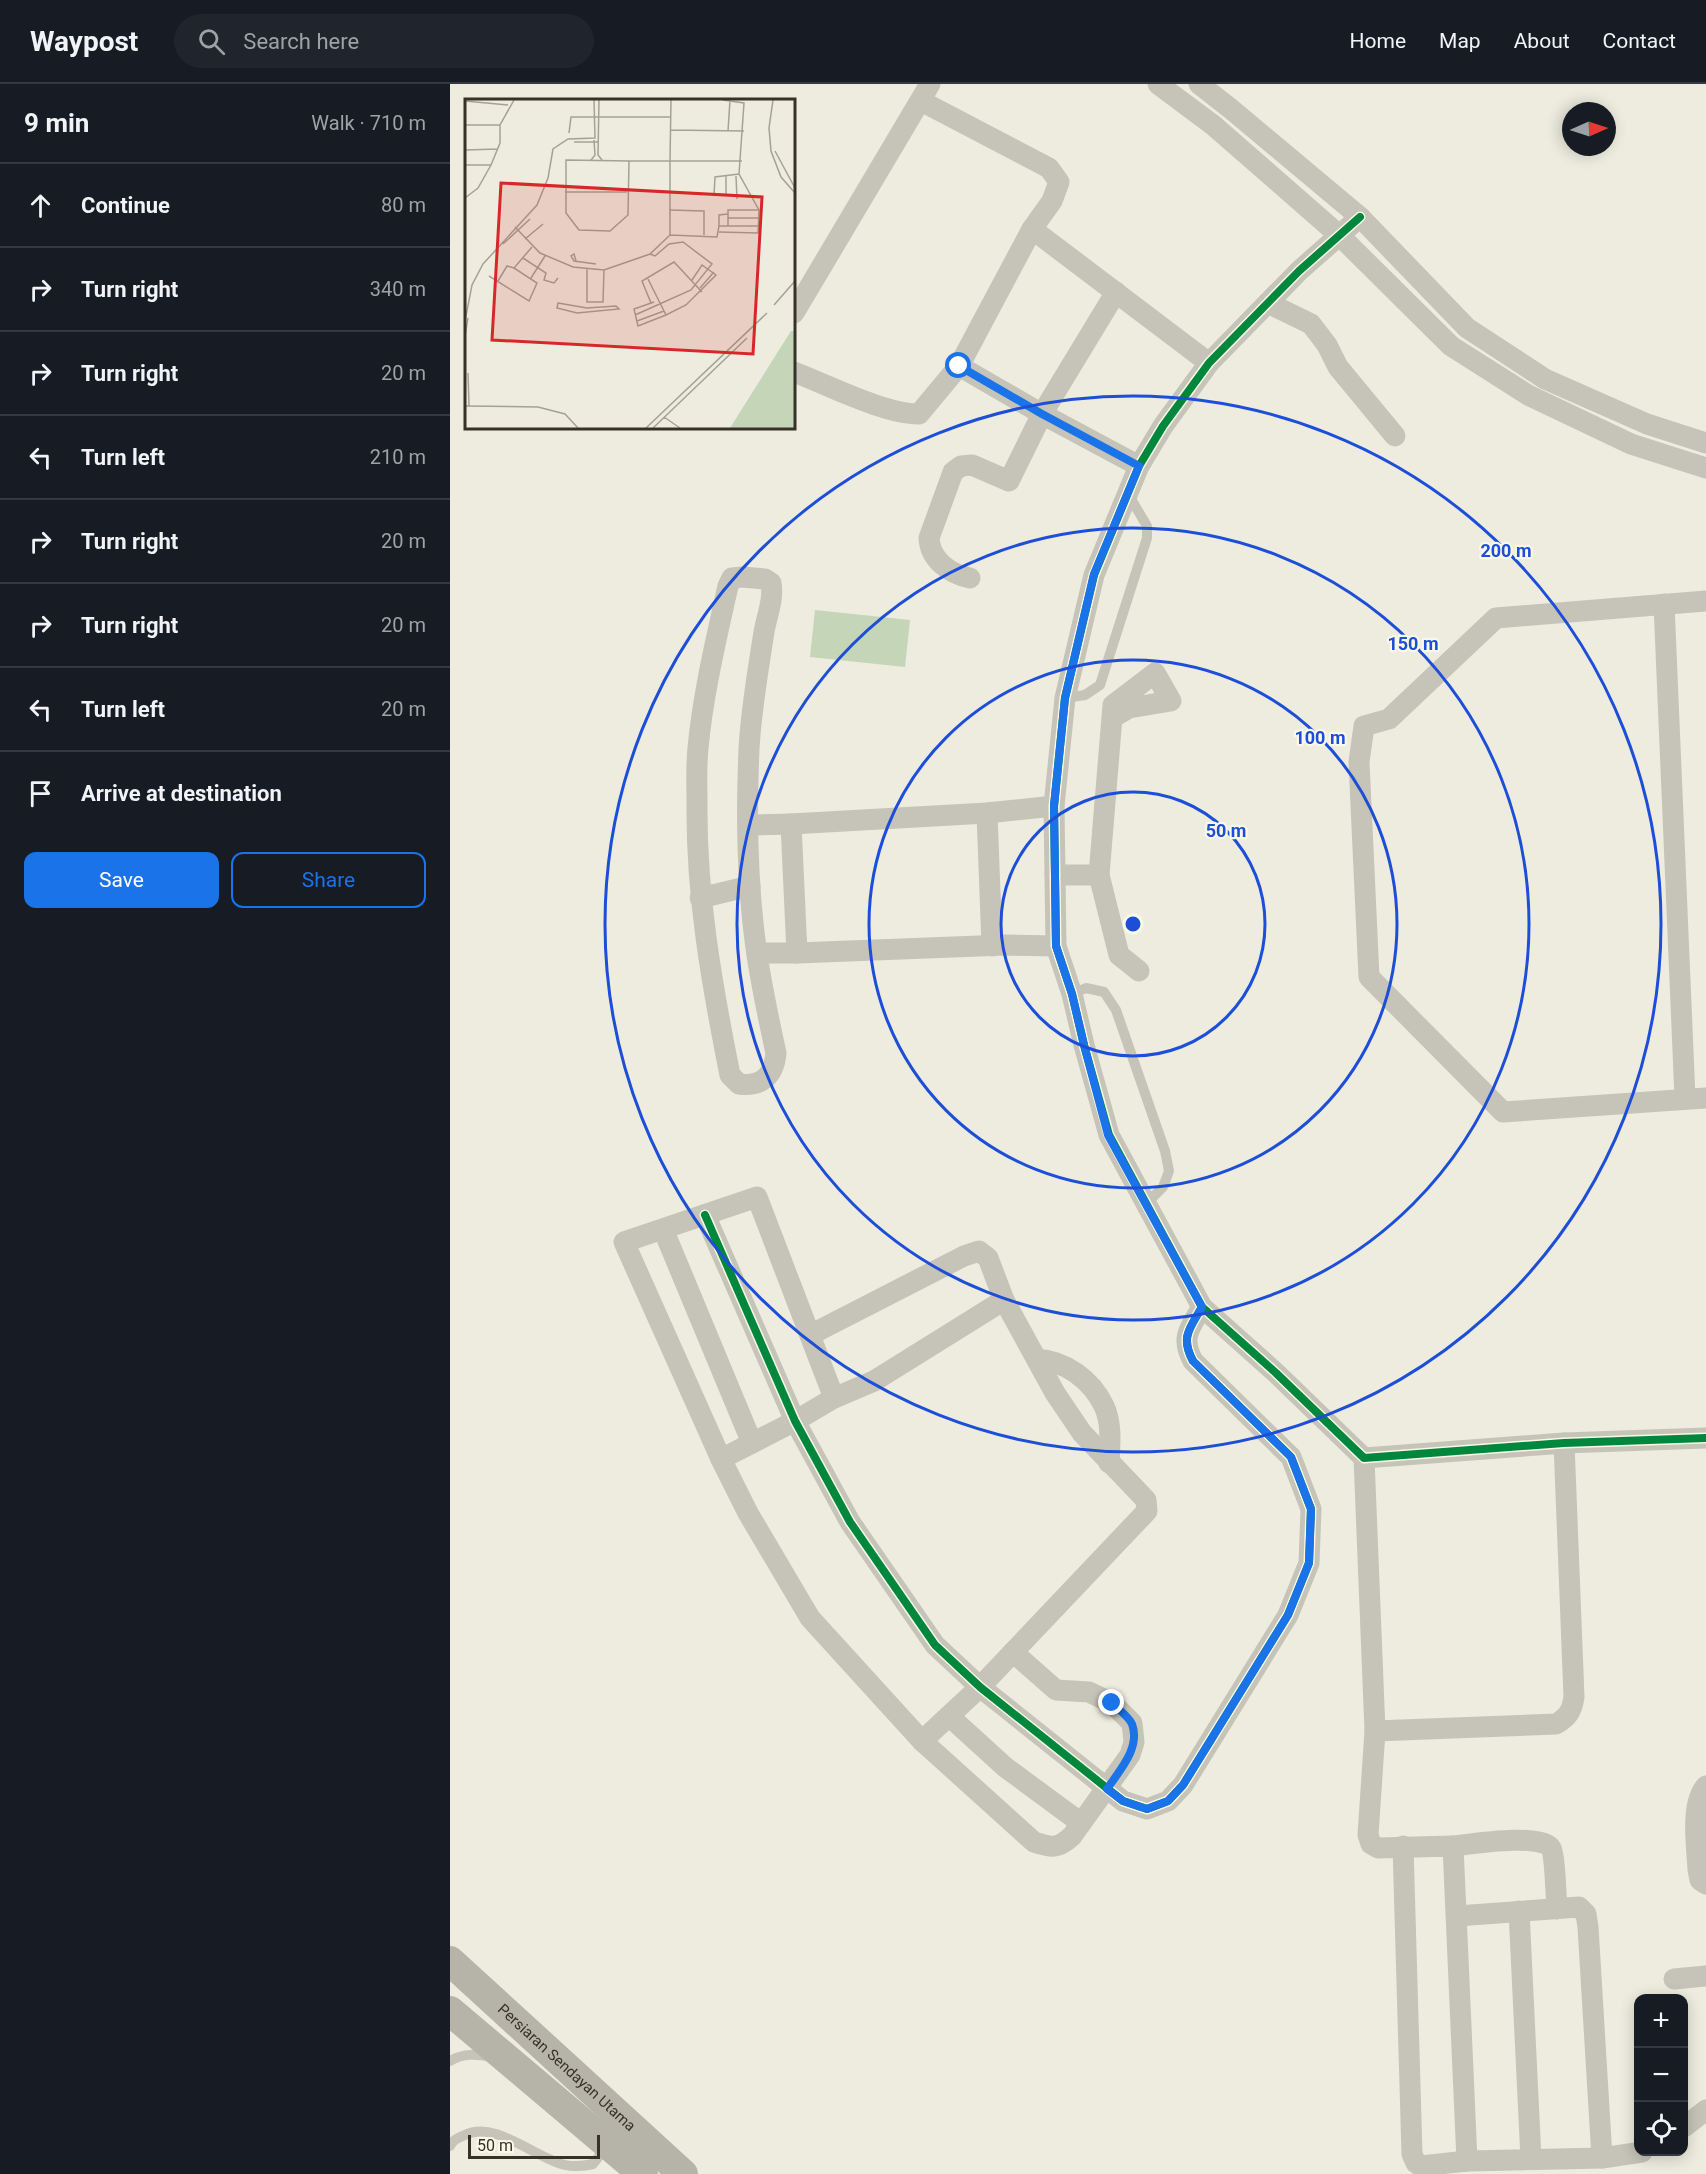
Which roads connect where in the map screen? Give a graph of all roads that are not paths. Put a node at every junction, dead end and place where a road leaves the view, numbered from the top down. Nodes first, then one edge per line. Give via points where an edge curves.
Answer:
1 (1158, 84) edge
2 (1199, 84) edge
3 (925, 92) edge
4 (1360, 217) junction
5 (1032, 229) junction
6 (1340, 236) junction
7 (1116, 292) junction
8 (1268, 303) junction
9 (795, 311) edge
10 (1209, 363) junction
11 (959, 366) junction
12 (795, 372) edge
13 (1042, 414) junction
14 (1395, 436) dead end
15 (1706, 443) edge
16 (1139, 466) junction
17 (1706, 468) edge
18 (1128, 494) junction
19 (970, 578) dead end
20 (1706, 601) edge
21 (1665, 604) junction
22 (1065, 698) junction
23 (1112, 718) junction
24 (1054, 806) junction
25 (987, 813) junction
26 (791, 824) junction
27 (748, 825) junction
28 (1054, 875) junction
29 (1099, 875) junction
30 (750, 886) junction
31 (700, 898) junction
32 (992, 946) junction
33 (1056, 946) junction
34 (757, 953) junction
35 (797, 953) junction
36 (1139, 971) dead end
37 (1072, 994) junction
38 (1696, 1098) edge
39 (1146, 1204) junction
40 (705, 1215) junction
41 (663, 1229) junction
42 (1004, 1300) junction
43 (1202, 1307) junction
44 (810, 1335) junction
45 (1037, 1359) junction
46 (834, 1398) junction
47 (795, 1421) junction
48 (1706, 1438) edge
49 (752, 1443) junction
50 (1564, 1443) junction
51 (721, 1458) junction
52 (1364, 1458) junction
53 (1109, 1462) junction
54 (1013, 1652) junction
55 (980, 1687) junction
56 (949, 1716) junction
57 (1375, 1731) junction
58 (922, 1741) junction
59 (1706, 1786) edge
60 (1107, 1789) junction
61 (1082, 1823) junction
62 (1403, 1846) junction
63 (1454, 1846) junction
64 (1706, 1884) edge
65 (1557, 1909) junction
66 (1519, 1911) junction
67 (1457, 1916) junction
68 (450, 1961) edge
69 (1706, 1976) edge
70 (1674, 1980) dead end
71 (450, 2011) edge
72 (507, 2059) junction
73 (450, 2061) edge
74 (1706, 2110) edge
75 (1688, 2123) edge
76 (608, 2144) junction
77 (450, 2146) edge
78 (1634, 2152) edge
79 (1602, 2158) junction
80 (1531, 2159) junction
81 (1467, 2161) junction
82 (565, 2165) junction
83 (574, 2174) edge
84 (643, 2174) edge
85 (683, 2174) edge

1 - 6 street via 1213,125
2 - 4 street
3 - 5 street via 1049,168 1059,182 1052,201
3 - 9 street
4 - 6 street
4 - 15 street via 1467,328 1535,373 1647,424
5 - 7 street
5 - 11 street
6 - 8 street
6 - 17 street via 1451,346 1528,395 1631,444
7 - 10 street
7 - 13 street
8 - 10 street
8 - 14 street via 1311,324 1338,367
10 - 16 street
11 - 12 street via 919,414 882,407
11 - 13 street
13 - 16 street
13 - 19 street via 1009,480 972,465 953,472 929,538 930,549 956,575
16 - 18 street
18 - 22 street via 1094,574
18 - 22 lane via 1147,526 1147,538 1100,685 1084,695
20 - 21 street
21 - 38 street
21 - 38 street via 1496,618 1389,719 1364,726 1360,774 1369,977 1503,1112
22 - 24 street
23 - 23 street via 1113,705 1155,673 1171,701 1129,708
23 - 29 street
24 - 25 street
24 - 28 street
25 - 26 street
25 - 32 street
26 - 27 street
26 - 35 street
27 - 30 street
27 - 31 street via 754,694 773,593 771,583 765,579 742,577 732,578 728,586 697,750
28 - 29 street
28 - 33 street
29 - 36 street via 1119,955
30 - 31 street
30 - 34 street
31 - 34 street via 711,984 730,1075 739,1084 748,1085 767,1077 775,1067 776,1053
32 - 33 street
32 - 35 street
33 - 37 street
34 - 35 street
37 - 39 street via 1108,1135
37 - 39 lane via 1086,988 1104,992 1116,1010 1169,1171 1163,1187
39 - 43 street
40 - 41 street
40 - 44 street via 757,1197
40 - 47 street
41 - 49 street
41 - 51 street via 624,1242
42 - 44 street via 988,1258 979,1251
42 - 45 street
42 - 46 street via 874,1381
43 - 52 street
43 - 60 street via 1186,1333 1187,1349 1193,1361 1291,1457 1311,1509 1309,1563 1288,1615 1183,1785 1168,1801 1147,1809 1123,1801
44 - 46 street
45 - 53 street via 1082,1433
45 - 53 street via 1061,1364 1083,1377 1104,1406 1110,1430
46 - 47 street
47 - 49 street
47 - 55 street via 850,1522 922,1627 935,1645
48 - 50 street
49 - 51 street
50 - 52 street
50 - 57 street via 1573,1708 1556,1724
51 - 58 street via 748,1513 810,1618
52 - 57 street
53 - 54 street via 1146,1500 1147,1511
54 - 55 street
54 - 60 street via 1056,1690 1089,1692 1112,1703 1132,1723 1134,1742 1130,1755
55 - 56 street
55 - 60 street
56 - 58 street
56 - 61 street via 1005,1767
57 - 62 street via 1368,1835 1371,1844 1378,1848
58 - 61 street via 1034,1842 1062,1846
59 - 64 street via 1696,1809 1698,1870 1700,1880
60 - 61 street
62 - 63 street
62 - 81 street via 1412,2154 1421,2166
63 - 65 street via 1545,1842 1552,1849
63 - 67 street
65 - 66 street
65 - 79 street via 1579,1907 1586,1914
66 - 67 street
66 - 80 street
67 - 81 street
68 - 85 main road, Persiaran Sendayan Utama
69 - 70 street
71 - 72 main road, Persiaran Sendayan Utama
72 - 73 lane via 475,2054
72 - 76 main road, Persiaran Sendayan Utama
74 - 75 street
76 - 82 lane via 593,2164
76 - 84 main road, Persiaran Sendayan Utama
77 - 82 lane via 453,2140 474,2130 491,2133
78 - 79 street
79 - 80 street
80 - 81 street
82 - 83 lane

